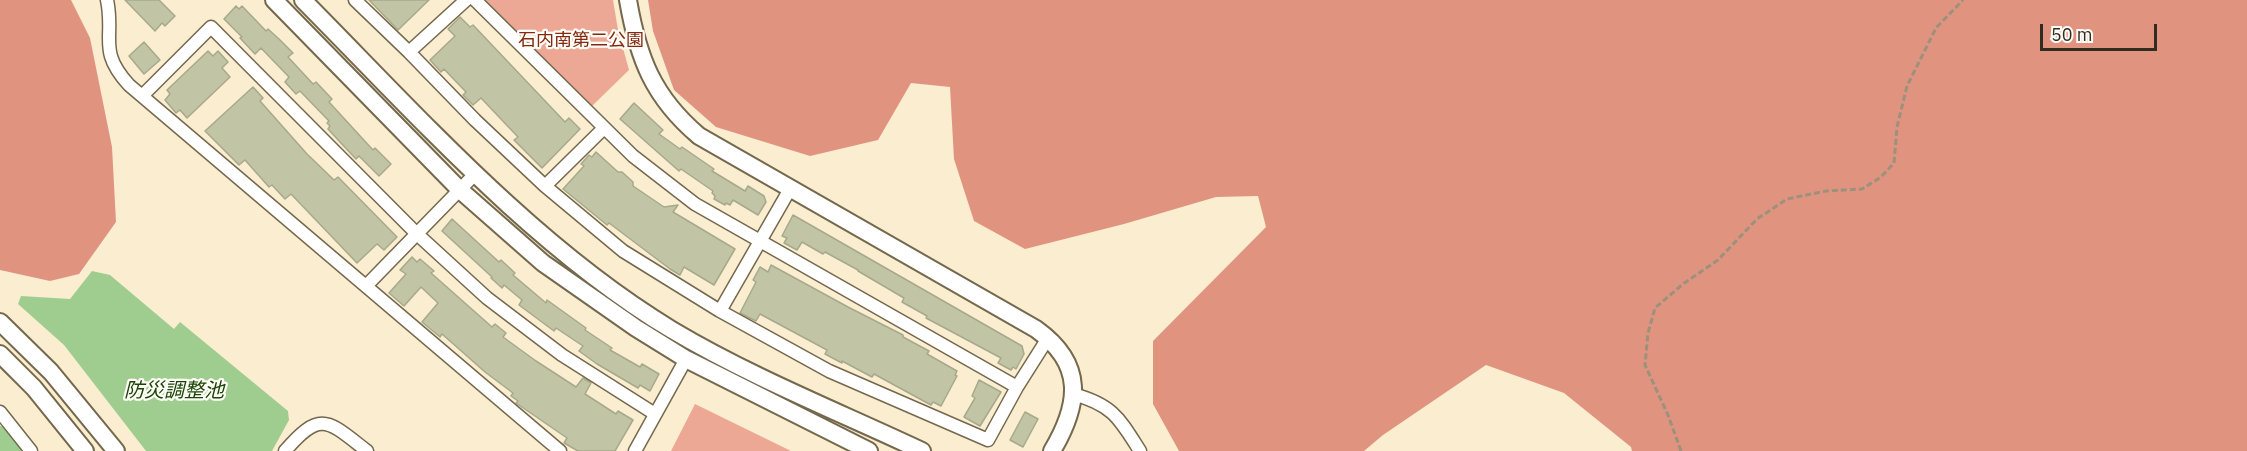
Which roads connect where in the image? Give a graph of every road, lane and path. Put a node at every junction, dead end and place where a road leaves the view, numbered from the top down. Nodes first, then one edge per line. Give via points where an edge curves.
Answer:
1 (107, 0) edge
2 (274, 0) edge
3 (303, 0) edge
4 (355, 0) edge
5 (466, 0) edge
6 (475, 0) edge
7 (628, 0) edge
8 (1963, 0) edge
9 (409, 52) junction
10 (142, 96) junction
11 (604, 128) junction
12 (476, 173) junction
13 (545, 186) junction
14 (790, 189) junction
15 (460, 190) junction
16 (417, 234) junction
17 (761, 240) junction
18 (366, 286) junction
19 (720, 311) junction
20 (0, 322) edge
21 (1048, 338) junction
22 (0, 354) edge
23 (686, 359) junction
24 (1017, 387) junction
25 (1073, 394) junction
26 (0, 412) edge
27 (655, 414) junction
28 (31, 451) edge
29 (86, 451) edge
30 (116, 451) edge
31 (285, 451) edge
32 (367, 451) edge
33 (560, 451) edge
34 (634, 451) edge
35 (869, 451) edge
36 (922, 451) edge
37 (1052, 451) edge
38 (1140, 451) edge
39 (1681, 451) edge

1 - 10 street via 112,62
2 - 15 street
3 - 12 street
4 - 9 street
5 - 9 street
6 - 11 street
7 - 14 street via 638,49 668,106 699,136
8 - 39 path via 1936,28 1906,86 1894,163 1881,177 1862,189 1826,191 1787,200 1757,219 1719,260 1655,308 1645,366
9 - 13 street
10 - 16 street via 211,27
10 - 18 street
11 - 13 street
11 - 17 street via 695,204
12 - 15 street
12 - 36 street via 602,282 673,330
13 - 19 street via 623,252
14 - 17 street
14 - 21 street
15 - 16 street
15 - 23 street via 543,263
16 - 18 street
16 - 27 street via 487,298 562,355
17 - 19 street
17 - 24 street
18 - 33 street
19 - 24 street via 829,371 988,440
20 - 30 street via 51,372
21 - 24 street
21 - 25 street via 1069,369
22 - 29 street
23 - 27 street
23 - 35 street
25 - 37 street via 1069,420
25 - 38 street via 1102,404 1113,413
26 - 28 street
27 - 34 street
31 - 32 street via 313,425 326,424

